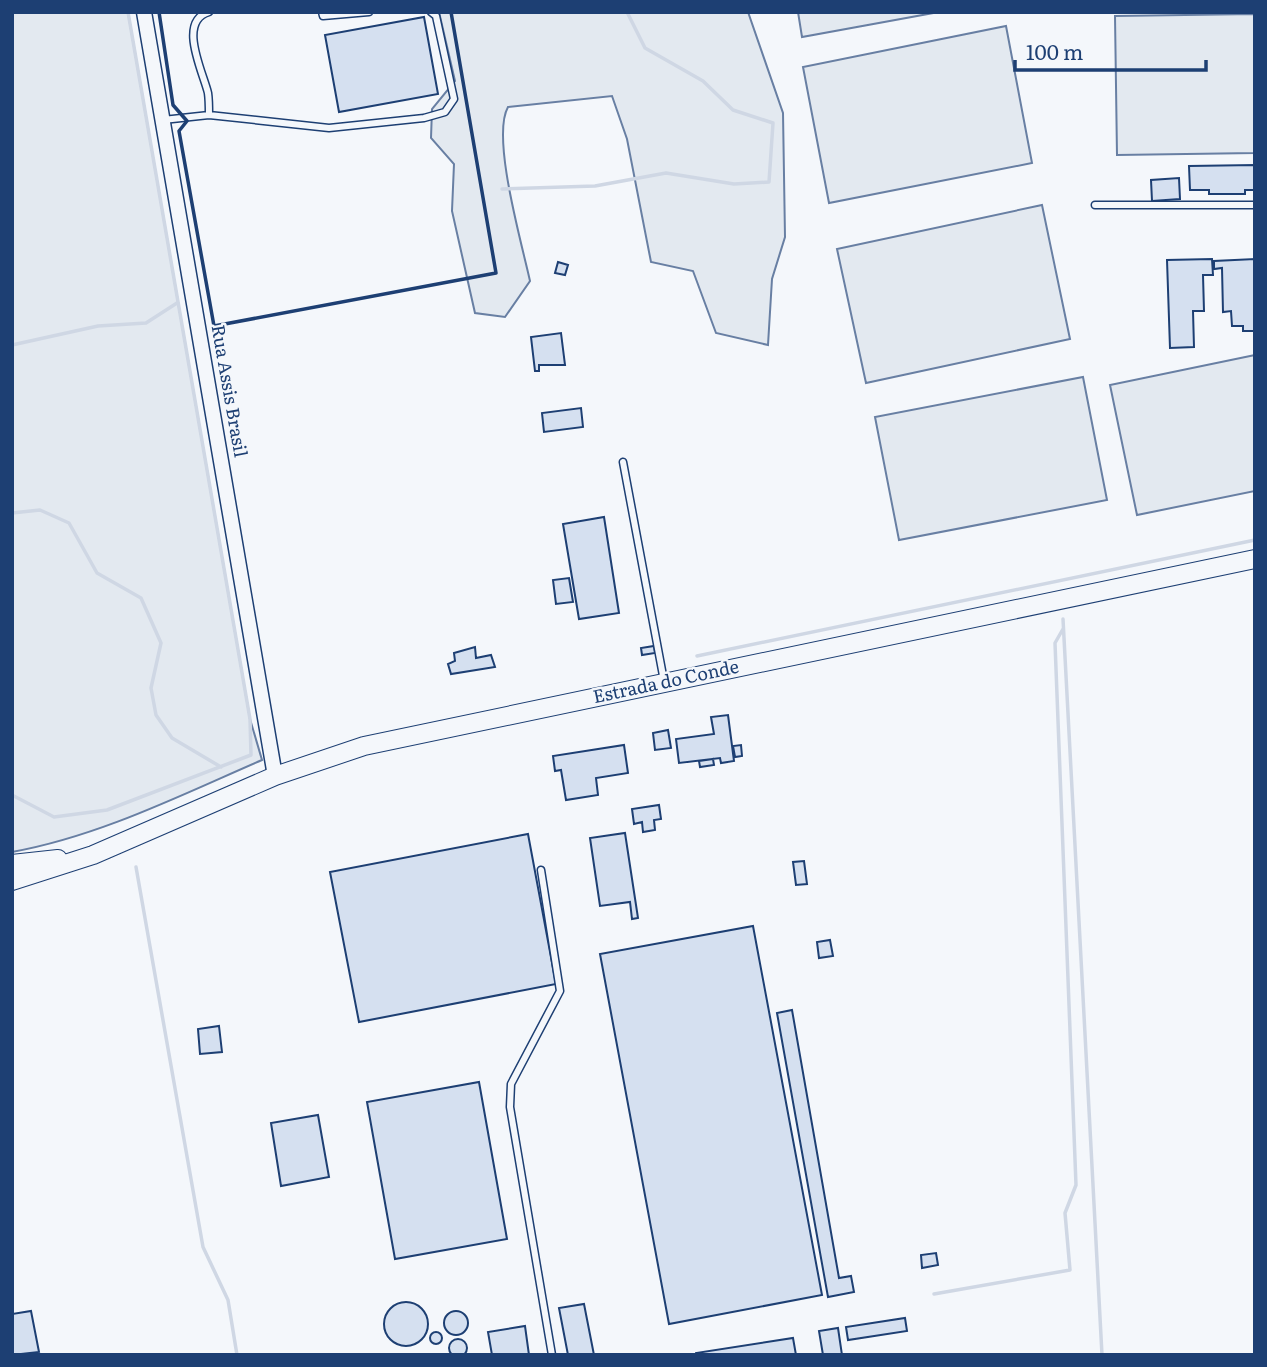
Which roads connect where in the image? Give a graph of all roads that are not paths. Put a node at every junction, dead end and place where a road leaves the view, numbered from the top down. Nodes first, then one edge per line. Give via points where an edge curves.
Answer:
1 (144, 12) edge
2 (209, 12) edge
3 (322, 12) edge
4 (369, 12) edge
5 (431, 12) edge
6 (209, 116) junction
7 (163, 120) junction
8 (1095, 205) dead end
9 (1255, 205) edge
10 (623, 462) dead end
11 (1255, 559) edge
12 (665, 683) junction
13 (275, 776) junction
14 (93, 855) junction
15 (12, 864) edge
16 (541, 870) dead end
17 (12, 875) edge
18 (12, 881) edge
19 (552, 1355) edge

1 - 7 street, Rua Assis Brasil
2 - 6 lane via 195,23 193,38
3 - 4 lane via 323,16
5 - 6 lane via 436,16 454,99 445,112 330,128
6 - 7 lane
7 - 13 street, Rua Assis Brasil
8 - 9 lane
10 - 12 lane
11 - 12 main road, Estrada do Conde
12 - 13 main road, Estrada do Conde via 364,746
13 - 14 main road, Estrada do Conde
14 - 15 main road, Estrada do Conde
14 - 17 main road, Estrada do Conde
14 - 18 main road, Estrada do Conde
16 - 19 lane via 560,991 511,1084 510,1107

